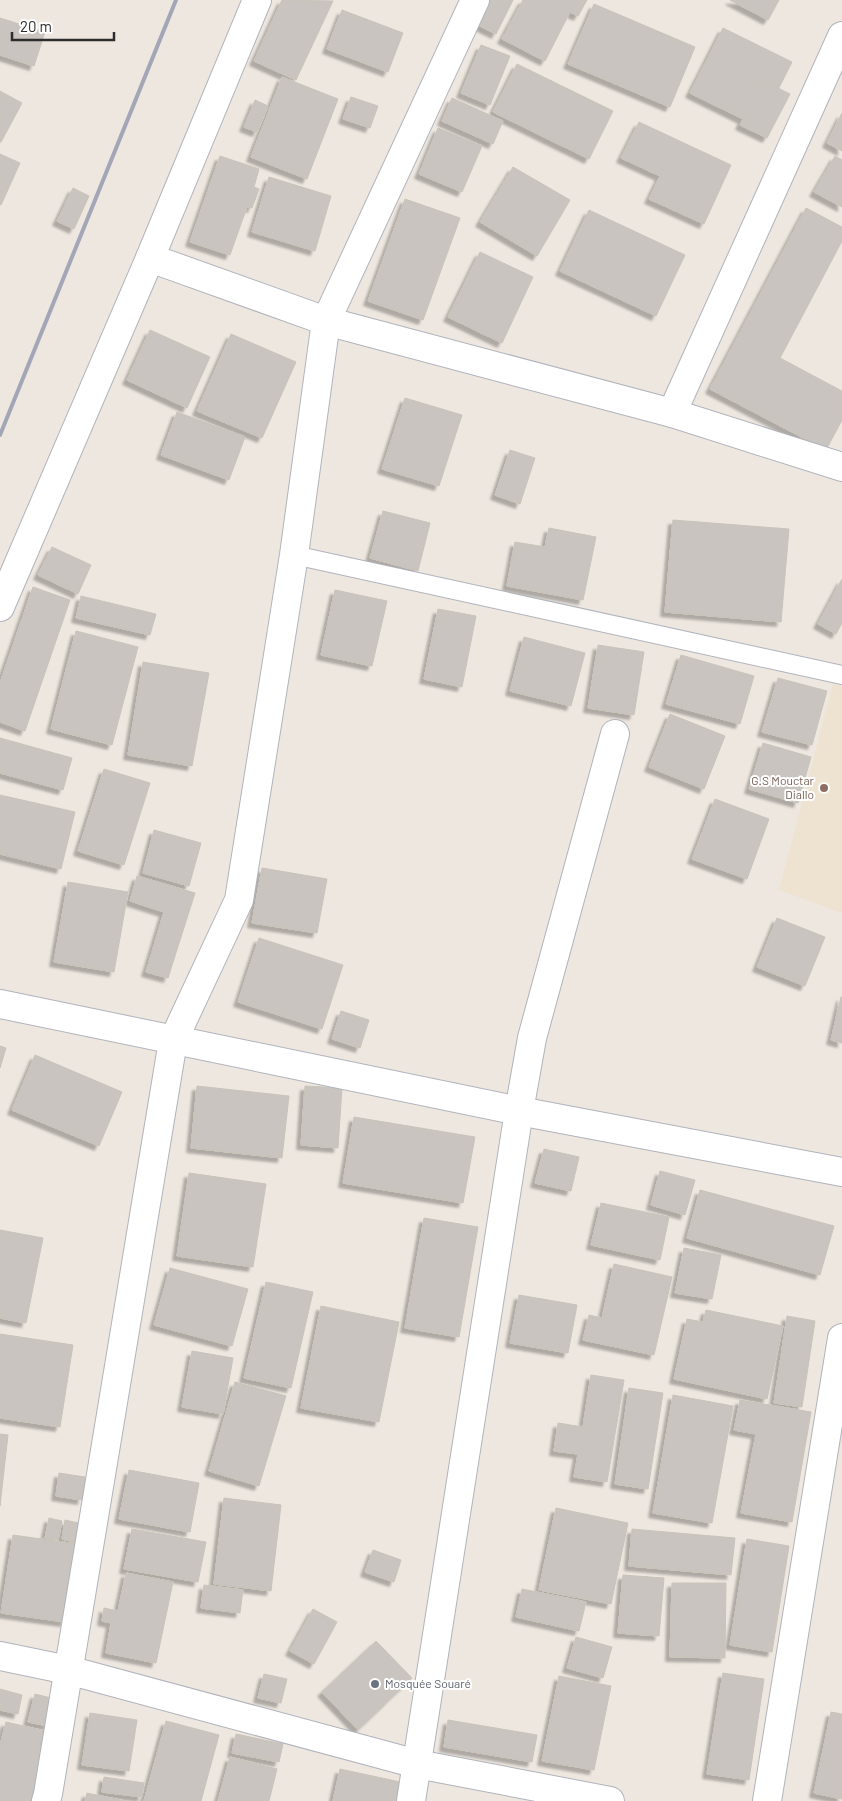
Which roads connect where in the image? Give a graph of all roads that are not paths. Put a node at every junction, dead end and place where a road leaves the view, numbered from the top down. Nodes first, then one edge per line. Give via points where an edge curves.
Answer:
1 (257, 0) edge
2 (475, 0) edge
3 (842, 36) edge
4 (150, 258) junction
5 (326, 321) junction
6 (672, 413) junction
7 (842, 467) edge
8 (294, 555) junction
9 (0, 606) edge
10 (842, 675) edge
11 (614, 734) dead end
12 (0, 1004) edge
13 (173, 1041) junction
14 (519, 1110) junction
15 (842, 1172) edge
16 (842, 1338) edge
17 (0, 1656) edge
18 (68, 1670) junction
19 (416, 1764) junction
20 (46, 1801) edge
21 (411, 1801) edge
22 (610, 1801) edge
23 (767, 1801) edge

1 - 4 street
2 - 5 street
3 - 6 street
4 - 5 street
4 - 9 street
5 - 6 street
5 - 8 street
6 - 7 street
8 - 10 lane
8 - 13 street via 239,900
11 - 14 street via 532,1038
12 - 13 street
13 - 14 street
13 - 18 street
14 - 15 street
14 - 19 street
16 - 23 street
17 - 18 street
18 - 19 street
18 - 20 street
19 - 21 street
19 - 22 street

